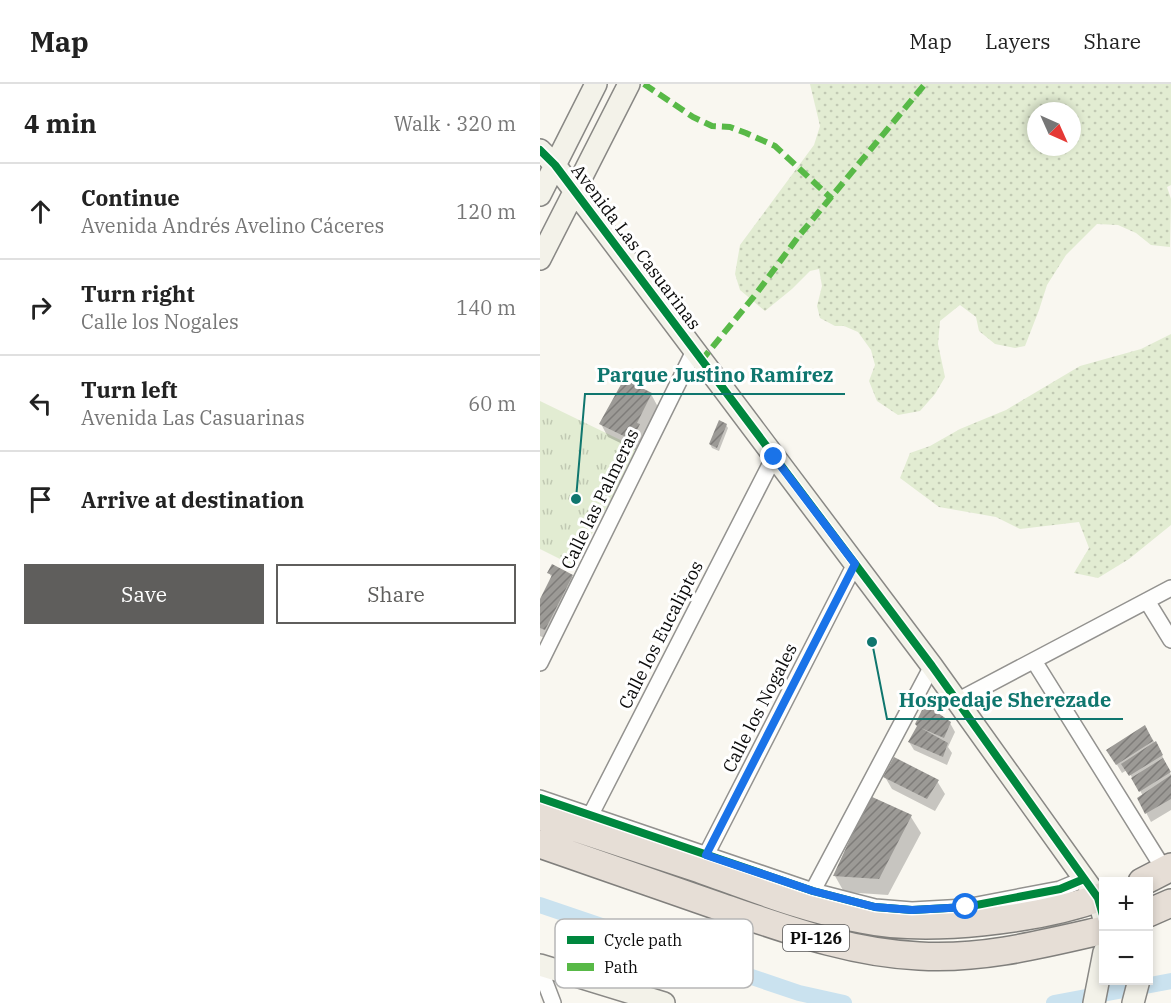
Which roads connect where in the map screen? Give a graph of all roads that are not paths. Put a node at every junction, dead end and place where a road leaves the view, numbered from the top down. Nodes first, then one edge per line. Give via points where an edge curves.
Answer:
1 (596, 84) edge
2 (629, 84) edge
3 (540, 150) edge
4 (555, 165) junction
5 (574, 191) junction
6 (540, 195) edge
7 (540, 259) edge
8 (694, 351) junction
9 (774, 457) junction
10 (855, 564) junction
11 (1171, 588) edge
12 (1147, 601) junction
13 (1171, 640) edge
14 (1034, 660) junction
15 (540, 663) edge
16 (932, 666) junction
17 (957, 701) junction
18 (540, 798) edge
19 (540, 816) edge
20 (587, 822) junction
21 (540, 844) edge
22 (702, 862) junction
23 (1159, 873) edge
24 (1097, 898) edge
25 (809, 899) junction
26 (1171, 903) edge
27 (841, 907) junction
28 (1153, 911) edge
29 (1100, 931) edge
30 (833, 943) junction
31 (540, 967) edge
32 (555, 971) edge
33 (1099, 982) edge
34 (1138, 985) edge
35 (612, 988) edge
36 (553, 1003) edge
37 (664, 1003) edge
38 (1094, 1003) edge
39 (1133, 1003) edge

1 - 4 street
2 - 5 street
3 - 4 street, Avenida Las Casuarinas
4 - 5 street, Avenida Las Casuarinas
4 - 6 street
5 - 7 street
5 - 8 street, Avenida Las Casuarinas
8 - 9 street, Avenida Las Casuarinas
8 - 15 street, Calle las Palmeras
9 - 10 street, Avenida Las Casuarinas
9 - 20 street, Calle los Eucaliptos
10 - 16 street, Avenida Las Casuarinas
10 - 22 street, Calle los Nogales
11 - 12 street
12 - 13 street
12 - 14 street
14 - 17 street
14 - 23 street
16 - 17 street, Avenida Las Casuarinas
16 - 25 street
17 - 24 street, Avenida Las Casuarinas
18 - 20 street
19 - 20 highway, PI-126
20 - 22 highway, PI-126
21 - 30 highway, PI-126
22 - 25 highway, PI-126
24 - 27 highway, PI-126 via 1026,915 969,923 862,920
25 - 27 highway, PI-126
26 - 28 highway
27 - 30 highway
29 - 30 highway, PI-126 via 972,956 919,956
31 - 32 street
31 - 36 street
33 - 38 street
34 - 39 street
35 - 37 street

